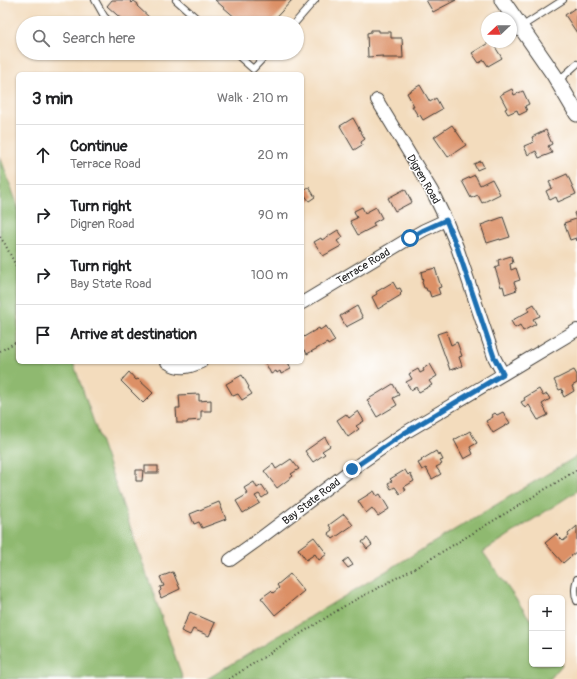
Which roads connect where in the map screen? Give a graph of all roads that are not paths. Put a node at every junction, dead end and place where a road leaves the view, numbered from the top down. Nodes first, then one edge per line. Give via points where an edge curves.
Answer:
1 (95, 0) edge
2 (176, 0) edge
3 (315, 0) edge
4 (502, 0) edge
5 (563, 0) edge
6 (104, 16) edge
7 (194, 16) edge
8 (301, 16) edge
9 (521, 27) junction
10 (243, 60) edge
11 (261, 60) edge
12 (577, 64) edge
13 (558, 81) junction
14 (377, 100) dead end
15 (577, 114) edge
16 (446, 220) junction
17 (304, 302) edge
18 (577, 330) edge
19 (170, 364) edge
20 (197, 364) edge
21 (503, 374) junction
22 (230, 560) dead end
23 (577, 579) edge
24 (577, 601) edge

1 - 6 lane
2 - 7 lane
3 - 8 lane
4 - 9 street
5 - 9 lane
9 - 13 street
10 - 11 lane via 253,69
12 - 13 lane
13 - 15 street
14 - 16 street, Digren Road via 432,191
16 - 17 street, Terrace Road
16 - 21 street, Digren Road via 494,357
18 - 21 street, Bay State Road
19 - 20 street via 183,368
21 - 22 street, Bay State Road via 403,434
23 - 24 lane

